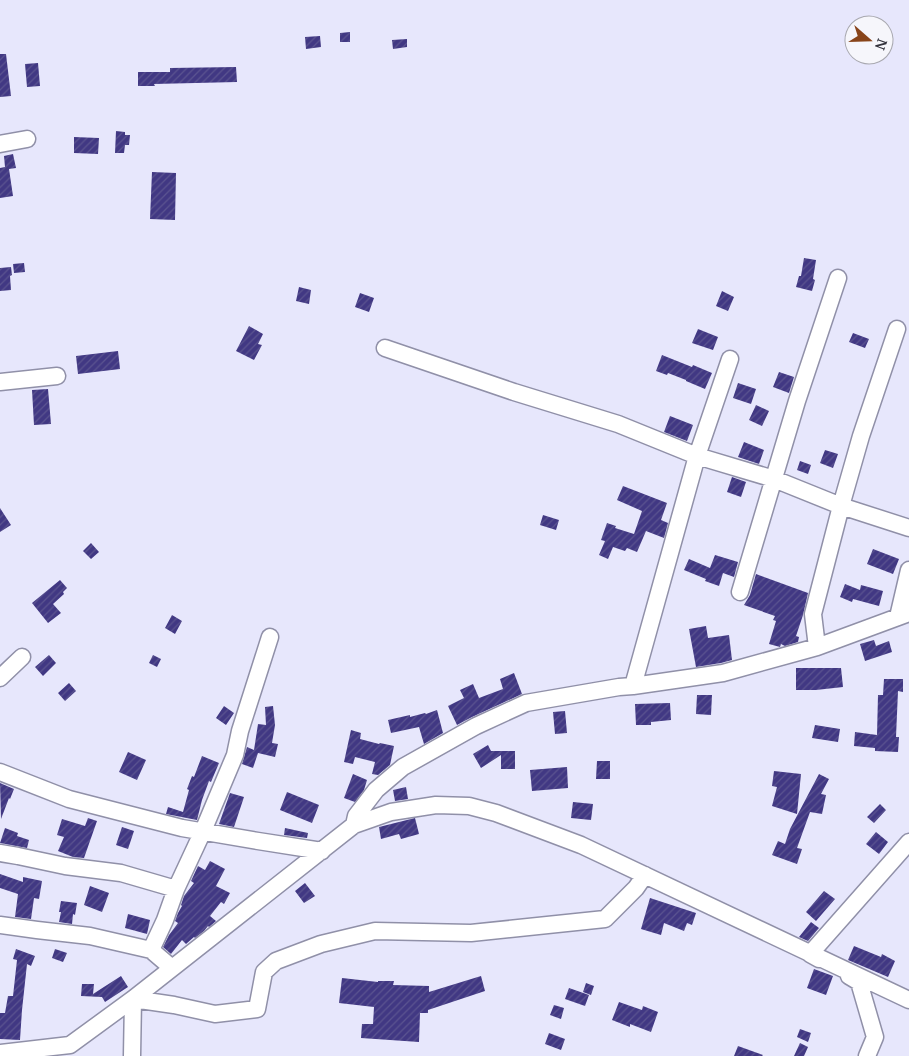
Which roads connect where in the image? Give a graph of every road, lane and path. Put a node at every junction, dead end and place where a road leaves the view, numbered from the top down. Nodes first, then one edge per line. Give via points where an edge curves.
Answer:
1 (27, 139) dead end
2 (0, 144) edge
3 (838, 278) dead end
4 (897, 329) dead end
5 (385, 348) dead end
6 (730, 359) dead end
7 (57, 376) dead end
8 (0, 382) edge
9 (697, 456) junction
10 (774, 479) junction
11 (841, 506) junction
12 (909, 528) edge
13 (909, 570) edge
14 (740, 592) dead end
15 (903, 615) edge
16 (270, 637) dead end
17 (817, 648) junction
18 (22, 657) dead end
19 (0, 678) edge
20 (633, 686) junction
21 (0, 772) edge
22 (354, 825) junction
23 (203, 831) junction
24 (909, 842) edge
25 (322, 851) junction
26 (0, 853) edge
27 (645, 875) junction
28 (176, 889) junction
29 (0, 925) edge
30 (151, 950) junction
31 (810, 954) junction
32 (172, 968) junction
33 (133, 999) junction
34 (909, 1000) edge
35 (0, 1053) edge
36 (132, 1056) edge
37 (866, 1056) edge

1 - 2 street
3 - 10 street
4 - 11 street
5 - 9 street via 618,424
6 - 9 street
7 - 8 street
9 - 10 street
9 - 20 street
10 - 11 street
10 - 14 street
11 - 12 street
11 - 17 street via 813,614
13 - 15 street
15 - 17 street
16 - 23 street via 235,755
17 - 20 street via 723,673
18 - 19 street
20 - 22 street via 526,703 476,726 403,767 376,790 356,816
21 - 23 street via 69,799
22 - 25 street
22 - 27 street via 391,812 436,805 469,806 581,845
23 - 25 street
23 - 28 street
24 - 31 street
25 - 32 street
26 - 28 street via 121,873
27 - 31 street
27 - 33 street via 605,919 471,933 375,931 320,944 276,961 264,972 257,1010 215,1014
28 - 30 street
29 - 30 street via 90,936
30 - 32 street
31 - 34 street
31 - 37 street via 859,982 875,1037
32 - 33 street
33 - 35 street via 70,1045
33 - 36 street

